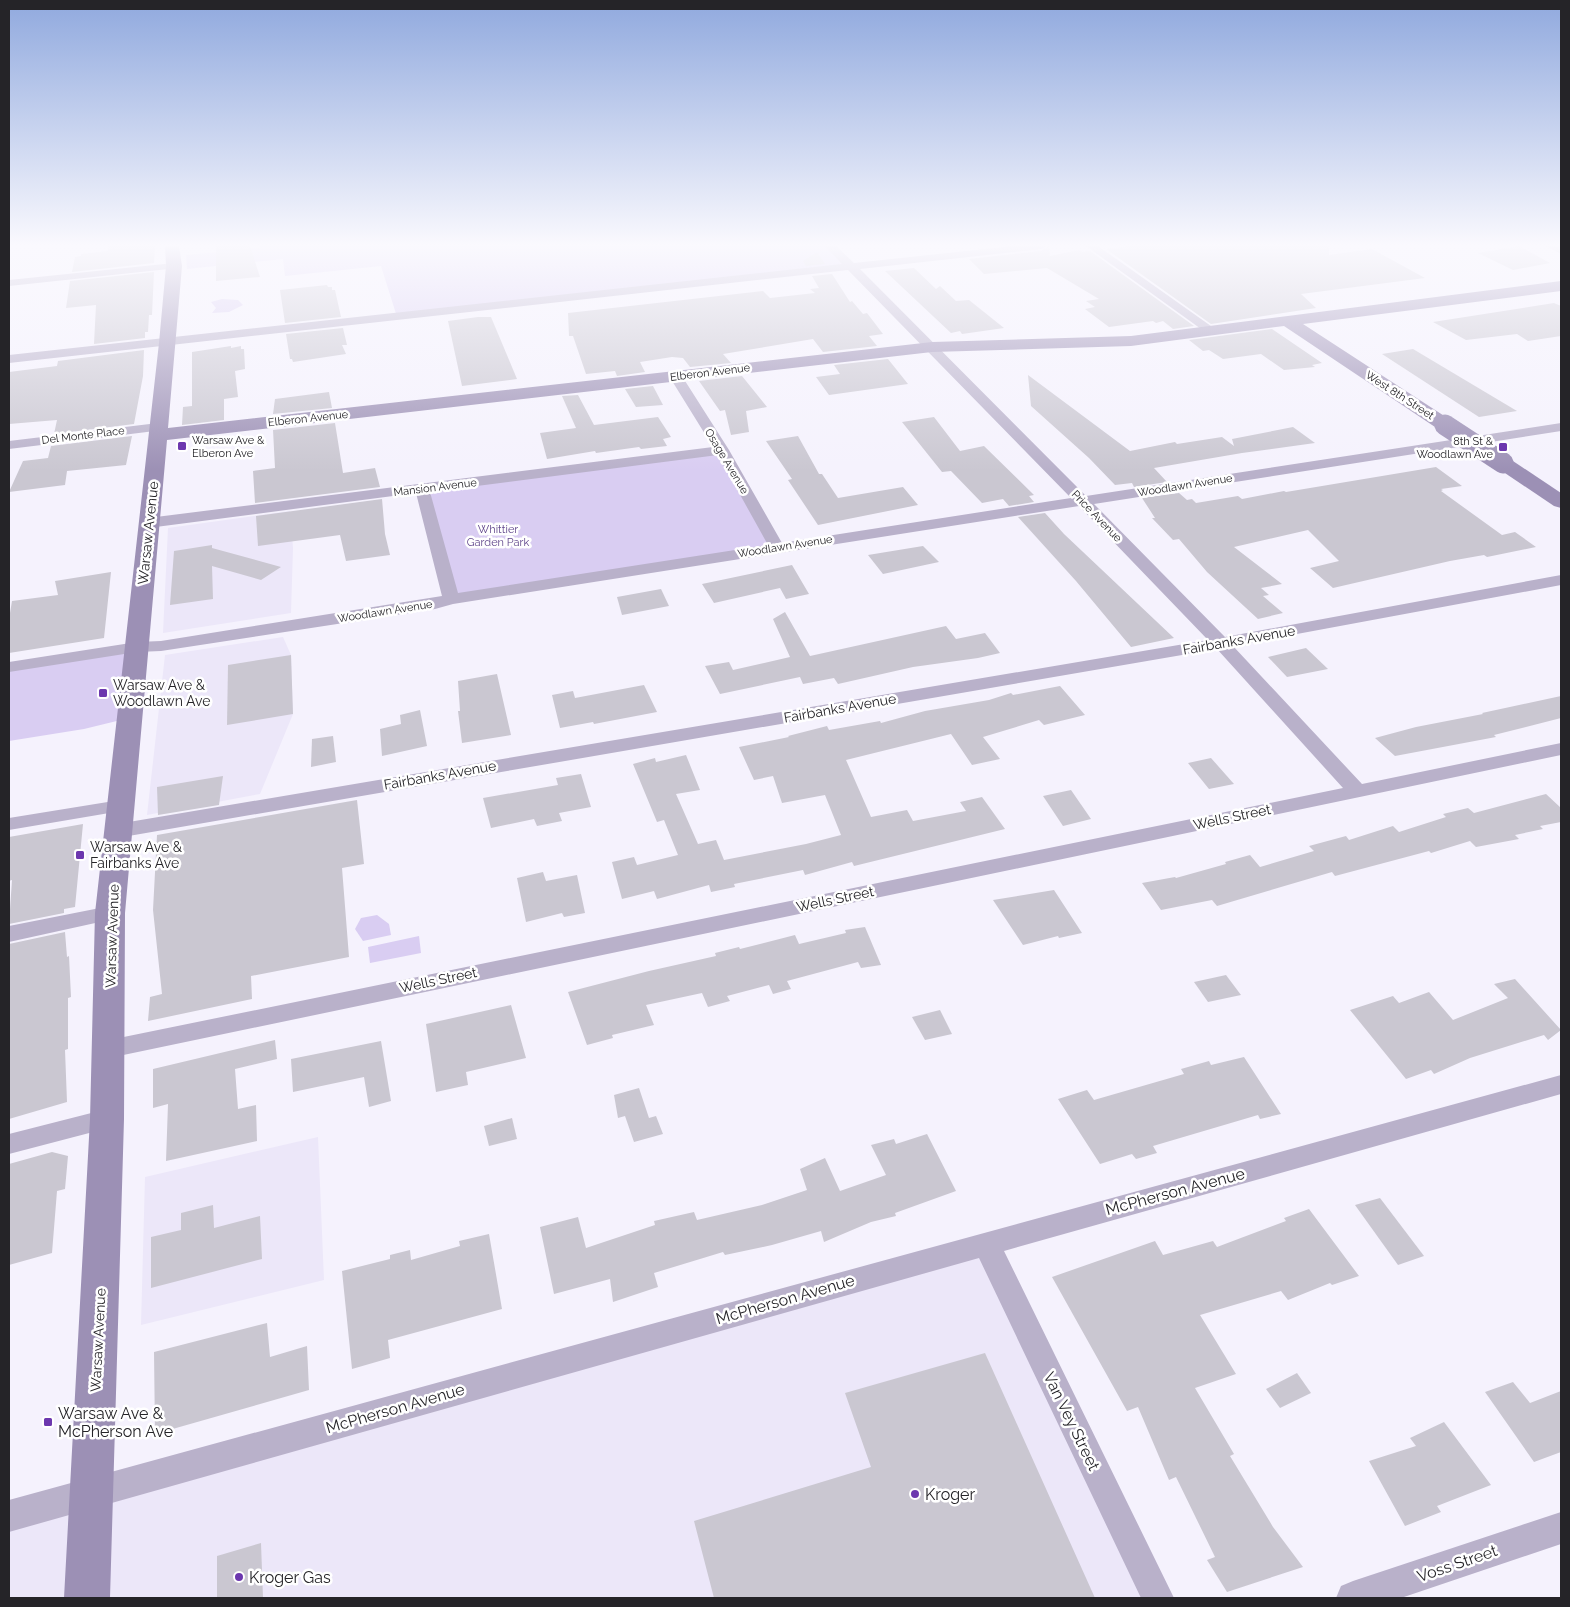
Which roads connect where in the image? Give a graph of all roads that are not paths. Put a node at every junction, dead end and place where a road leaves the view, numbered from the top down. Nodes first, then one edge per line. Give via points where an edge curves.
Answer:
1 (170, 321) edge
2 (365, 321) edge
3 (906, 321) edge
4 (1198, 321) edge
5 (1297, 321) edge
6 (1289, 322) junction
7 (1212, 331) junction
8 (168, 343) junction
9 (932, 346) junction
10 (9, 359) edge
11 (675, 376) junction
12 (1561, 427) edge
13 (158, 431) junction
14 (9, 445) edge
15 (722, 450) junction
16 (422, 488) junction
17 (1082, 501) junction
18 (1561, 502) edge
19 (148, 524) junction
20 (777, 548) junction
21 (1561, 580) edge
22 (452, 599) junction
23 (1221, 643) junction
24 (137, 647) junction
25 (9, 666) edge
26 (1561, 749) edge
27 (1357, 791) junction
28 (119, 818) junction
29 (9, 824) edge
30 (110, 913) junction
31 (9, 934) edge
32 (109, 1049) junction
33 (1561, 1084) edge
34 (107, 1119) junction
35 (9, 1144) edge
36 (986, 1243) junction
37 (91, 1493) junction
38 (9, 1516) edge
39 (1561, 1528) edge
40 (86, 1598) edge
41 (1158, 1598) edge
42 (1353, 1598) edge

1 - 8 street, Warsaw Avenue
2 - 8 street
3 - 9 street, Price Avenue
4 - 7 street
5 - 6 street, Elberon Avenue
6 - 7 street, Elberon Avenue
6 - 18 street, West 8th Street, bridge
7 - 9 street, Elberon Avenue via 1112,343
8 - 10 street
8 - 13 street, Warsaw Avenue
9 - 11 street, Elberon Avenue
9 - 17 street, Price Avenue
11 - 13 street, Elberon Avenue
11 - 15 street, Osage Avenue
12 - 17 street, Woodlawn Avenue
13 - 14 street, Del Monte Place via 63,437
13 - 19 street, Warsaw Avenue
15 - 16 street, Mansion Avenue
15 - 20 street, Osage Avenue
16 - 19 street, Mansion Avenue
16 - 22 street
17 - 20 street, Woodlawn Avenue
17 - 23 street, Price Avenue
19 - 24 street, Warsaw Avenue
20 - 22 street, Woodlawn Avenue
21 - 23 street, Fairbanks Avenue
22 - 24 street, Woodlawn Avenue via 188,642
23 - 27 street, Price Avenue
23 - 28 street, Fairbanks Avenue
24 - 25 street, Woodlawn Avenue
24 - 28 street, Warsaw Avenue
26 - 27 street, Wells Street
27 - 32 street, Wells Street
28 - 29 street, Fairbanks Avenue
28 - 30 street, Warsaw Avenue
30 - 31 street
30 - 32 street, Warsaw Avenue
32 - 34 street, Warsaw Avenue
33 - 36 street, McPherson Avenue
34 - 35 street
34 - 37 street, Warsaw Avenue
36 - 37 street, McPherson Avenue
36 - 41 street, Van Vey Street
37 - 38 street, McPherson Avenue
37 - 40 street, Warsaw Avenue
39 - 42 street, Voss Street

